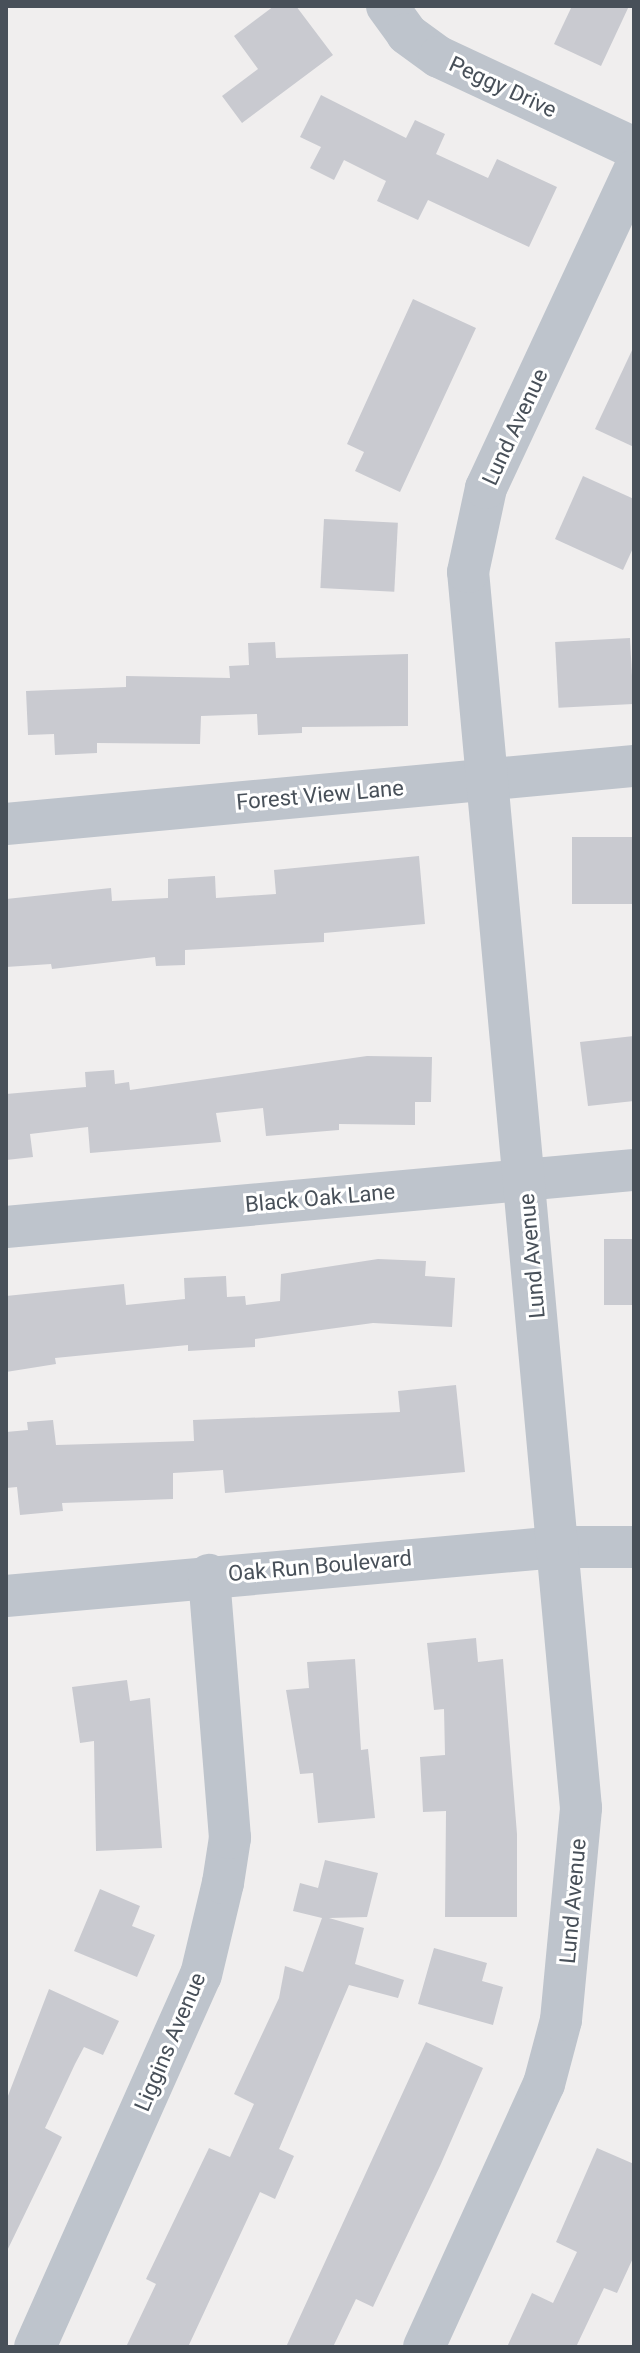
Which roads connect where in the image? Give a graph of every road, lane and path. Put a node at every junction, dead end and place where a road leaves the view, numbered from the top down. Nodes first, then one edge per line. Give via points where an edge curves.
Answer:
1 (387, 6) edge
2 (634, 148) edge
3 (634, 171) edge
4 (634, 766) edge
5 (487, 779) junction
6 (6, 824) edge
7 (634, 1170) edge
8 (525, 1179) junction
9 (6, 1227) edge
10 (558, 1547) junction
11 (634, 1547) edge
12 (209, 1575) junction
13 (6, 1596) edge
14 (35, 2347) edge
15 (424, 2347) edge

1 - 2 street, Peggy Drive via 407,34 439,57
3 - 5 street, Lund Avenue via 486,488 468,572
4 - 5 street, Forest View Lane
5 - 6 street, Forest View Lane
5 - 8 street, Lund Avenue
7 - 8 street, Black Oak Lane
8 - 9 street, Black Oak Lane
8 - 10 street, Lund Avenue
10 - 11 street, Oak Run Boulevard
10 - 12 street, Oak Run Boulevard
10 - 15 street, Lund Avenue via 581,1808 561,2020 544,2084
12 - 13 street, Oak Run Boulevard
12 - 14 street, Liggins Avenue via 230,1838 223,1883 201,1975

